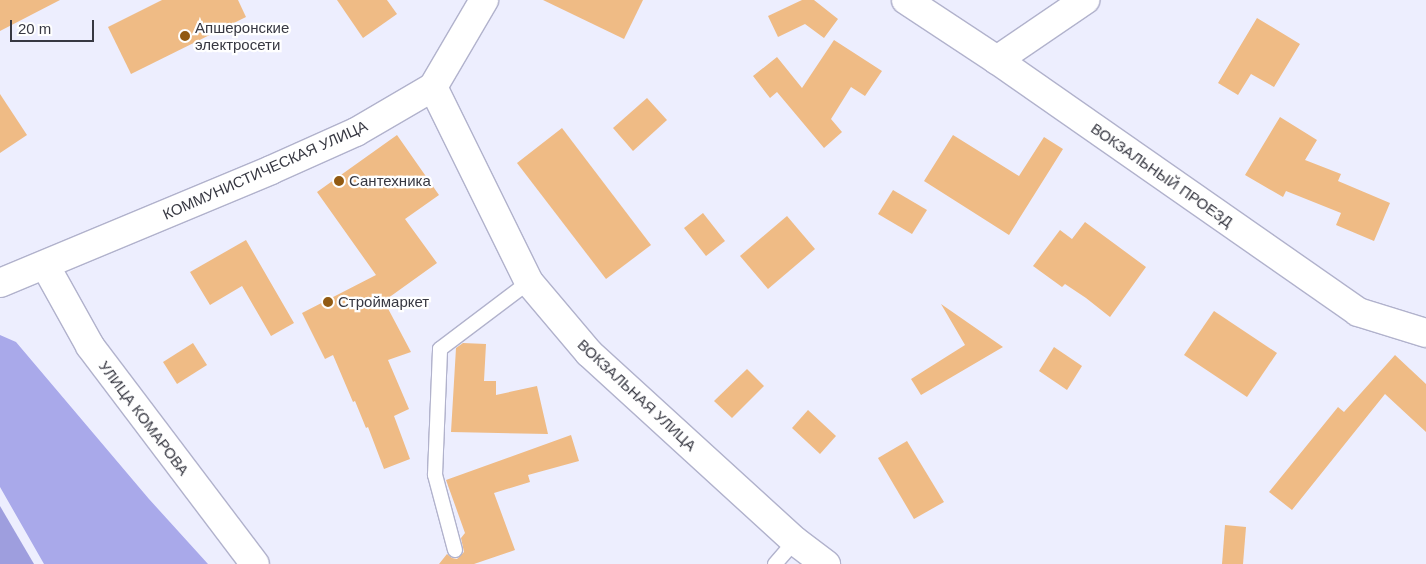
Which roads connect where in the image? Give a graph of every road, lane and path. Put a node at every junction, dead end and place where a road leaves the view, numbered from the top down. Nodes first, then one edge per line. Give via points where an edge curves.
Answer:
1 (484, 0) edge
2 (906, 0) edge
3 (1085, 0) edge
4 (997, 60) junction
5 (433, 87) junction
6 (45, 265) junction
7 (0, 282) edge
8 (529, 282) junction
9 (1426, 333) edge
10 (795, 541) junction
11 (455, 550) dead end
12 (254, 564) edge
13 (775, 564) edge
14 (826, 564) edge

1 - 5 street, КОММУНИСТИЧЕСКАЯ УЛИЦА
2 - 4 street, ВОКЗАЛЬНЫЙ ПРОЕЗД
3 - 4 street
4 - 9 street, ВОКЗАЛЬНЫЙ ПРОЕЗД via 1358,312
5 - 6 street, КОММУНИСТИЧЕСКАЯ УЛИЦА via 356,132
5 - 8 street, ВОКЗАЛЬНАЯ УЛИЦА
6 - 7 street, КОММУНИСТИЧЕСКАЯ УЛИЦА
6 - 12 street, УЛИЦА КОМАРОВА via 90,346
8 - 10 street, ВОКЗАЛЬНАЯ УЛИЦА via 589,353
8 - 11 lane via 440,349 435,475
10 - 13 lane
10 - 14 street, ВОКЗАЛЬНАЯ УЛИЦА

